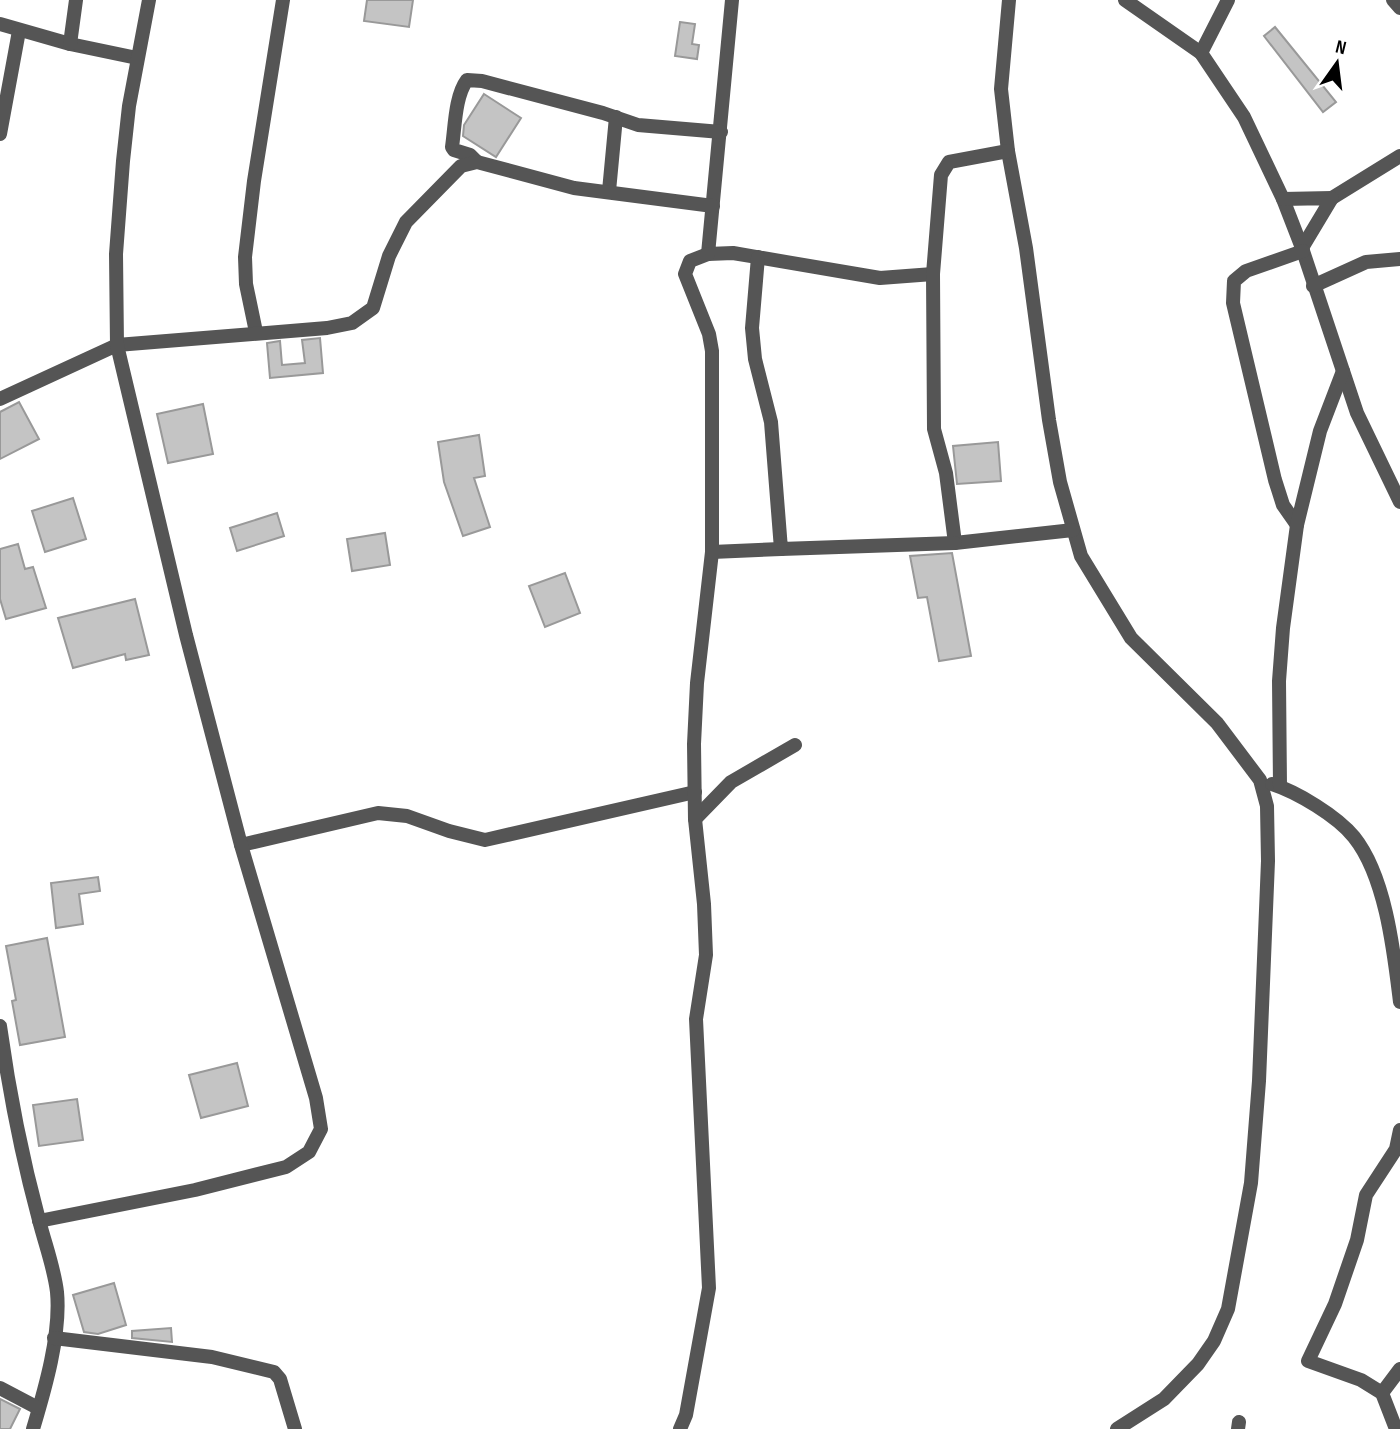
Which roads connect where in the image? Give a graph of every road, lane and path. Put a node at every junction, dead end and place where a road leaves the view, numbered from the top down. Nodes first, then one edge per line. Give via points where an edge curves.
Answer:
1 (76, 0) edge
2 (149, 0) edge
3 (283, 0) edge
4 (732, 0) edge
5 (1009, 0) edge
6 (1125, 0) edge
7 (1228, 0) edge
8 (1394, 0) edge
9 (1400, 8) edge
10 (0, 24) edge
11 (19, 31) junction
12 (70, 44) junction
13 (1201, 53) junction
14 (137, 58) junction
15 (616, 117) junction
16 (721, 132) junction
17 (0, 134) edge
18 (1008, 151) junction
19 (1400, 156) edge
20 (477, 162) junction
21 (609, 191) junction
22 (1332, 198) junction
23 (1283, 199) junction
24 (713, 206) junction
25 (1302, 249) junction
26 (708, 254) junction
27 (758, 257) junction
28 (1400, 260) edge
29 (933, 274) junction
30 (1313, 286) junction
31 (256, 332) junction
32 (117, 345) junction
33 (1342, 371) junction
34 (0, 399) edge
35 (1400, 502) edge
36 (1297, 525) junction
37 (1073, 530) junction
38 (955, 543) junction
39 (781, 549) junction
40 (712, 552) junction
41 (794, 745) dead end
42 (1261, 780) junction
43 (1280, 786) junction
44 (695, 792) junction
45 (695, 820) junction
46 (242, 845) junction
47 (1393, 926) edge
48 (1400, 952) edge
49 (1400, 1002) edge
50 (0, 1026) edge
51 (1400, 1130) edge
52 (1398, 1151) edge
53 (39, 1221) junction
54 (54, 1338) junction
55 (1400, 1369) edge
56 (0, 1388) edge
57 (1382, 1393) junction
58 (38, 1408) junction
59 (33, 1429) edge
60 (295, 1429) edge
61 (680, 1429) edge
62 (1117, 1429) edge
63 (1396, 1429) edge

1 - 12 street
2 - 14 street
3 - 31 street via 245,257
4 - 16 street
5 - 18 street via 1001,89
6 - 13 street
7 - 13 street
8 - 9 street
10 - 11 street
11 - 12 street
11 - 17 street
12 - 14 street
13 - 23 street via 1244,117
14 - 32 street via 117,231
15 - 16 street via 638,125
15 - 20 street via 467,80 452,146
15 - 21 street
16 - 24 street
18 - 29 street via 957,159 943,168
18 - 37 street via 1051,432
19 - 22 street
20 - 21 street via 574,188
20 - 31 street via 461,166 406,222 389,256 373,308 352,323
21 - 24 street
22 - 23 street
22 - 25 street
23 - 25 street
24 - 26 street
25 - 30 street
25 - 36 street via 1246,271 1234,281 1233,303 1275,480 1283,505
26 - 27 street
26 - 40 street via 690,261 685,274 712,351
27 - 29 street via 880,278
27 - 39 street via 752,328 771,422
28 - 30 street via 1366,262
29 - 38 street via 934,429 946,474
30 - 33 street
31 - 32 street
32 - 34 street
32 - 46 street
33 - 35 street
33 - 36 street via 1320,431
36 - 43 street via 1279,681
37 - 38 street
37 - 42 street via 1081,556 1131,638 1217,723
38 - 39 street
39 - 40 street
40 - 44 street via 697,683
41 - 45 street via 731,782
42 - 43 street
42 - 62 street via 1267,806 1268,861 1259,1080 1251,1183 1228,1309 1198,1364 1164,1399
43 - 47 street via 1354,837
44 - 45 street
44 - 46 street via 485,840 407,816 378,813
45 - 61 street via 706,956 696,1019 709,1288
46 - 53 street via 316,1098 321,1129 309,1152 286,1167
47 - 48 street
47 - 49 street
50 - 53 street
51 - 52 street
52 - 57 street via 1366,1195 1357,1240 1335,1304 1308,1361 1361,1380
53 - 54 street via 51,1255 57,1295
54 - 58 street
54 - 60 street via 212,1357 274,1371 281,1379
55 - 57 street
56 - 58 street
57 - 63 street
58 - 59 street

